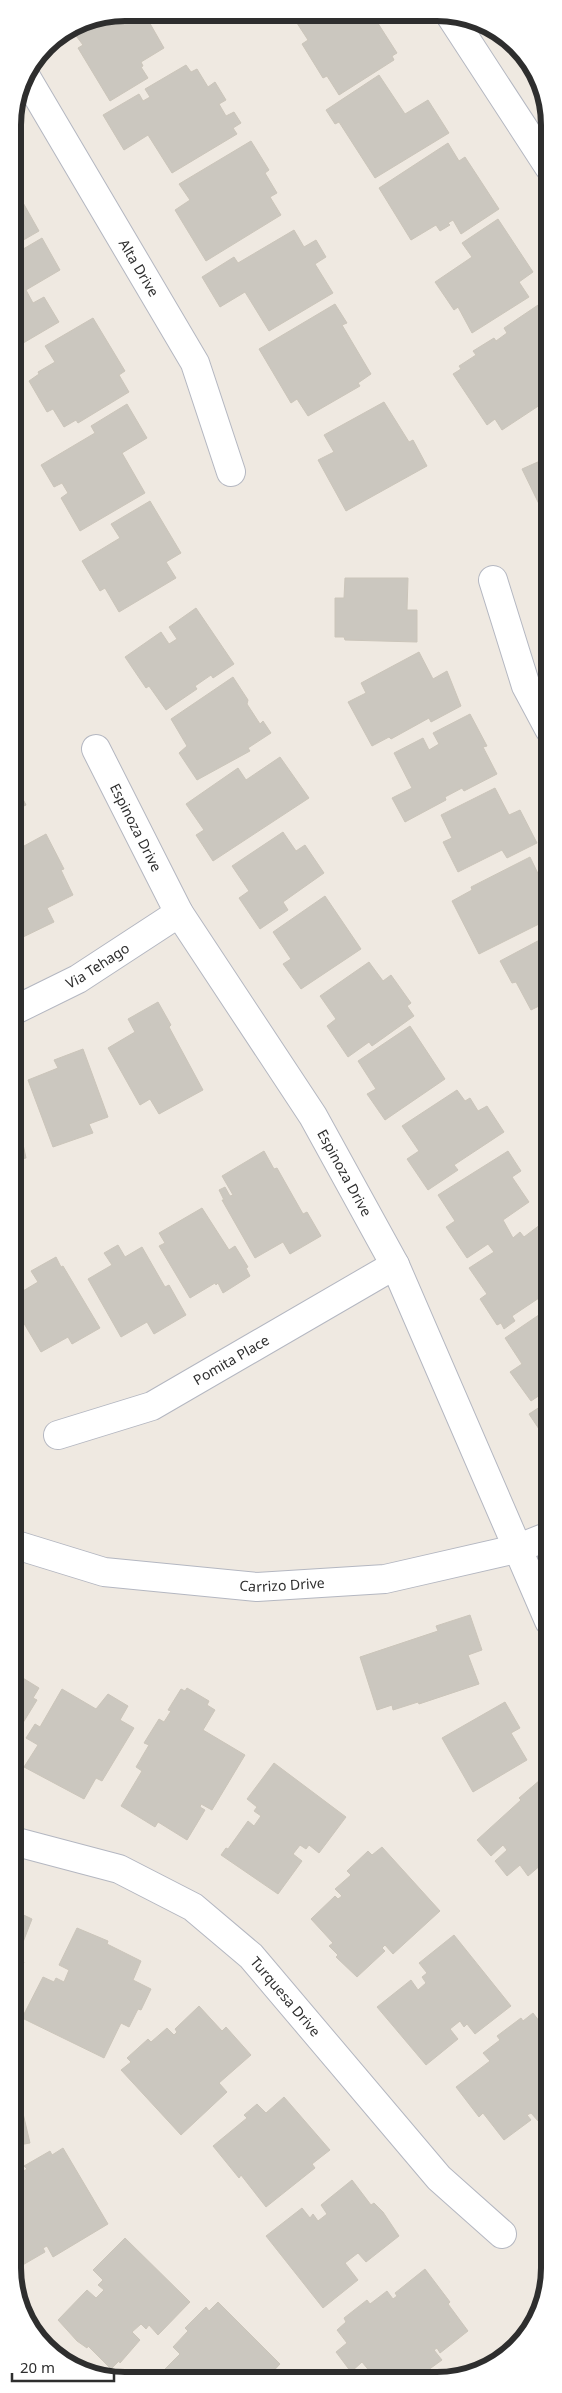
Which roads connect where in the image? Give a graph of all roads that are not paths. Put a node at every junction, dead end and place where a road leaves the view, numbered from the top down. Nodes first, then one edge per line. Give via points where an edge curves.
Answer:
1 (455, 23) edge
2 (30, 83) edge
3 (541, 156) edge
4 (231, 472) dead end
5 (493, 580) dead end
6 (541, 715) edge
7 (96, 750) dead end
8 (179, 912) junction
9 (21, 1007) edge
10 (395, 1265) junction
11 (58, 1435) dead end
12 (541, 1539) edge
13 (21, 1546) edge
14 (516, 1549) junction
15 (541, 1604) edge
16 (21, 1843) edge
17 (502, 2234) dead end

1 - 3 street
2 - 4 street, Alta Drive via 195,363
5 - 6 street via 526,686
7 - 8 street, Espinoza Drive
8 - 9 street, Via Tehago via 78,979
8 - 10 street, Espinoza Drive via 312,1116
10 - 11 street, Pomita Place via 152,1406
10 - 14 street, Espinoza Drive
12 - 14 street, Carrizo Drive
13 - 14 street, Carrizo Drive via 104,1572 257,1587 385,1579
14 - 15 street, Espinoza Drive
16 - 17 street, Turquesa Drive via 119,1869 193,1907 251,1956 439,2178

